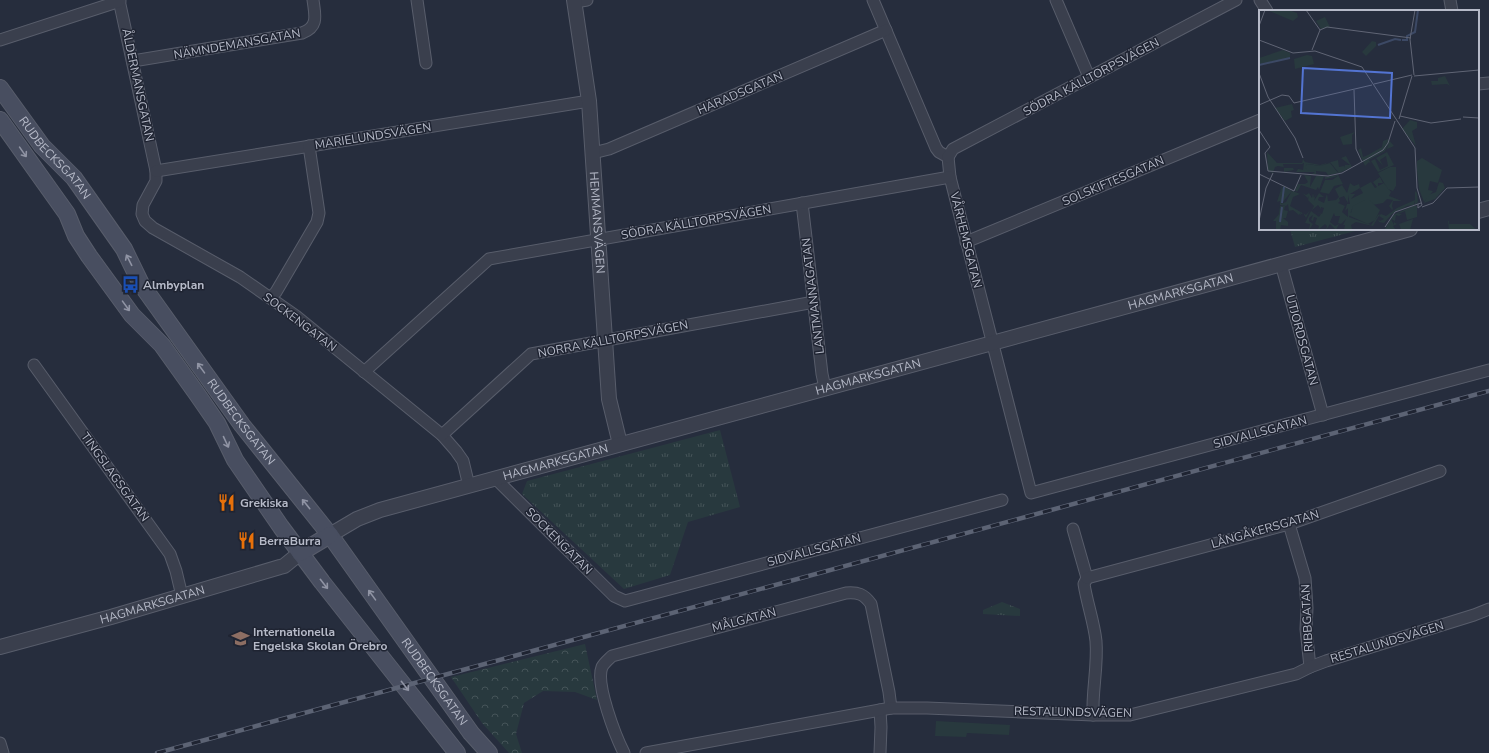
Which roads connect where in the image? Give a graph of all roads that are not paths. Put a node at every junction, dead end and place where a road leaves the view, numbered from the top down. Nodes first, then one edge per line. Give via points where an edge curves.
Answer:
1 (120, 0) edge
2 (313, 0) edge
3 (417, 0) edge
4 (873, 0) edge
5 (1056, 0) edge
6 (1236, 0) edge
7 (1260, 0) edge
8 (1450, 0) edge
9 (579, 1) edge
10 (1266, 10) edge
11 (1452, 10) edge
12 (886, 30) junction
13 (0, 40) edge
14 (132, 61) junction
15 (426, 63) dead end
16 (1089, 77) junction
17 (1489, 83) edge
18 (1479, 84) edge
19 (0, 88) edge
20 (589, 101) junction
21 (0, 120) edge
22 (1259, 120) edge
23 (309, 146) junction
24 (593, 153) junction
25 (948, 156) junction
26 (156, 171) junction
27 (950, 177) junction
28 (802, 203) junction
29 (1489, 208) edge
30 (1479, 210) edge
31 (1406, 230) edge
32 (598, 240) junction
33 (966, 242) junction
34 (1281, 264) junction
35 (270, 298) junction
36 (814, 302) junction
37 (605, 340) junction
38 (992, 343) junction
39 (34, 365) dead end
40 (1489, 370) edge
41 (364, 372) junction
42 (825, 388) junction
43 (1322, 415) junction
44 (442, 435) junction
45 (620, 444) junction
46 (1440, 471) dead end
47 (495, 478) junction
48 (469, 486) junction
49 (1031, 493) joint
50 (1002, 500) dead end
51 (1289, 524) junction
52 (1073, 529) dead end
53 (330, 535) junction
54 (300, 553) junction
55 (1087, 578) junction
56 (182, 596) junction
57 (625, 601) joint
58 (1489, 609) edge
59 (0, 647) edge
60 (1310, 667) junction
61 (885, 709) junction
62 (1093, 715) junction
63 (0, 743) edge
64 (3, 753) edge
65 (457, 753) edge
66 (489, 753) edge
67 (624, 753) edge
68 (646, 753) edge
69 (880, 753) edge

1 - 13 street
1 - 14 street, ÅLDERMANSGATAN
2 - 14 street, NÄMNDEMANSGATAN via 315,12 313,26 309,31
3 - 15 street
4 - 12 street
5 - 16 street
6 - 16 street, SÖDRA KÄLLTORPSVÄGEN
7 - 10 street
8 - 11 street
9 - 20 street, HEMMANSVÄGEN
12 - 24 street, HÄRADSGATAN via 609,149
12 - 25 street via 936,148
14 - 26 street, ÅLDERMANSGATAN
16 - 25 street, SÖDRA KÄLLTORPSVÄGEN via 954,149
17 - 18 street
53 -> 19 main road, RUDBECKSGATAN via 238,419 141,284 124,249 74,178 42,146
20 - 23 street, MARIELUNDSVÄGEN
20 - 24 street, HEMMANSVÄGEN
21 -> 54 main road, RUDBECKSGATAN via 67,214 76,236 89,256 132,315 162,345 217,422 235,460
22 - 33 street, SOLSKIFTESGATAN
23 - 26 street, MARIELUNDSVÄGEN
23 - 35 street via 319,213 313,228
24 - 32 street, HEMMANSVÄGEN
25 - 27 street, VÅRHEMSGATAN
26 - 35 street, SOCKENGATAN via 156,181 143,205 142,214 145,220 153,228 240,277
27 - 28 street, SÖDRA KÄLLTORPSVÄGEN
27 - 33 street, VÅRHEMSGATAN
28 - 32 street, SÖDRA KÄLLTORPSVÄGEN
28 - 36 street, LANTMANNAGATAN
29 - 30 street
31 - 34 street, HAGMARKSGATAN
32 - 37 street, HEMMANSVÄGEN
32 - 41 street, SÖDRA KÄLLTORPSVÄGEN via 489,259
33 - 38 street, VÅRHEMSGATAN
34 - 38 street, HAGMARKSGATAN
34 - 43 street, UTJORDSGATAN
35 - 41 street, SOCKENGATAN
36 - 37 street, NORRA KÄLLTORPSVÄGEN
36 - 42 street, LANTMANNAGATAN
37 - 44 street, NORRA KÄLLTORPSVÄGEN via 531,354
37 - 45 street, HEMMANSVÄGEN via 609,399
38 - 42 street, HAGMARKSGATAN
38 - 49 street, VÅRHEMSGATAN
39 - 56 street, TINGSLAGSGATAN via 170,554
40 - 43 street, SIDVALLSGATAN
41 - 44 street, SOCKENGATAN
42 - 45 street, HAGMARKSGATAN
43 - 49 street, SIDVALLSGATAN
44 - 48 street, SOCKENGATAN via 463,462
45 - 47 street, HAGMARKSGATAN
46 - 51 street, LÅNGÅKERSGATAN
47 - 48 street, HAGMARKSGATAN
47 - 57 street, SOCKENGATAN via 614,596
48 - 53 street, HAGMARKSGATAN via 374,511
50 - 57 street, SIDVALLSGATAN
51 - 55 street, LÅNGÅKERSGATAN
51 - 60 street, RIBBGATAN via 1305,578
52 - 55 street
53 - 54 main road
66 -> 53 main road, RUDBECKSGATAN via 467,727
54 - 56 street, HAGMARKSGATAN via 284,566
54 -> 65 main road, RUDBECKSGATAN
55 - 62 street via 1084,584 1096,647
56 - 59 street, HAGMARKSGATAN
58 - 60 street, RESTALUNDSVÄGEN
60 - 62 street, RESTALUNDSVÄGEN via 1296,674 1130,715
61 - 62 street, RESTALUNDSVÄGEN via 927,708
61 - 67 street, MÅLGATAN via 889,692 871,604 861,594 846,593 612,656 602,667 601,684 616,737
61 - 68 street, RESTALUNDSVÄGEN
61 - 69 street, MÅLGATAN
63 - 64 street

